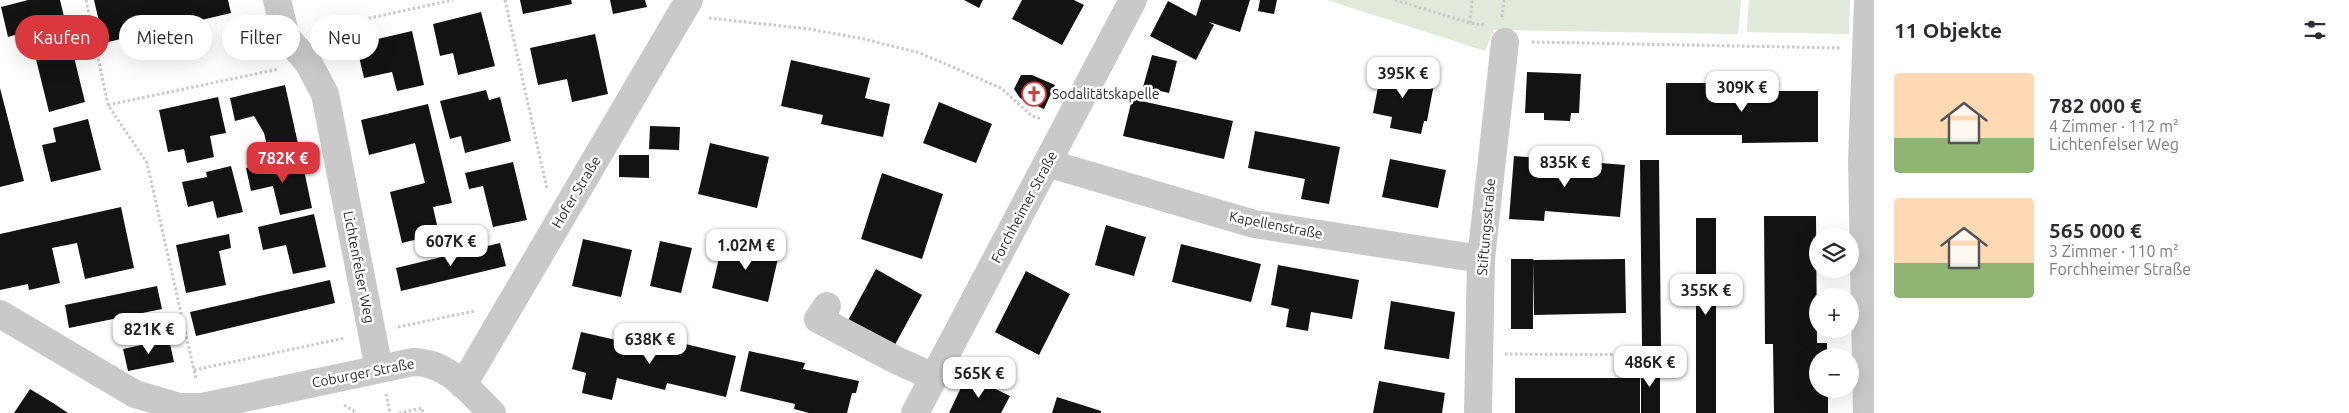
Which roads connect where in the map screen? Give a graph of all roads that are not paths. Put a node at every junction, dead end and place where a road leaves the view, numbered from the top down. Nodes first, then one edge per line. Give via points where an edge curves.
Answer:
1 (277, 0) edge
2 (1133, 0) edge
3 (1868, 0) edge
4 (685, 8) edge
5 (1500, 29) road end
6 (1048, 163) junction
7 (1481, 259) junction
8 (827, 306) dead end
9 (0, 314) edge
10 (379, 369) junction
11 (934, 377) junction
12 (463, 385) junction
13 (258, 404) edge
14 (492, 413) edge
15 (915, 413) edge
16 (1478, 413) edge
17 (1867, 413) edge

1 - 10 street, Lichtenfelser Weg via 286,37 308,62 325,94
2 - 6 street, Forchheimer Straße
3 - 17 street via 1862,170
4 - 12 street, Hofer Straße
5 - 7 street, Stiftungsstraße
6 - 7 street, Kapellenstraße via 1254,224
6 - 11 street, Forchheimer Straße
7 - 16 street, Stiftungsstraße
8 - 11 street via 818,319
9 - 13 street, Coburger Straße via 135,394 179,407
10 - 12 street, Coburger Straße via 426,362 442,367
10 - 13 street, Coburger Straße
11 - 15 street, Forchheimer Straße
12 - 14 street, Coburger Straße

